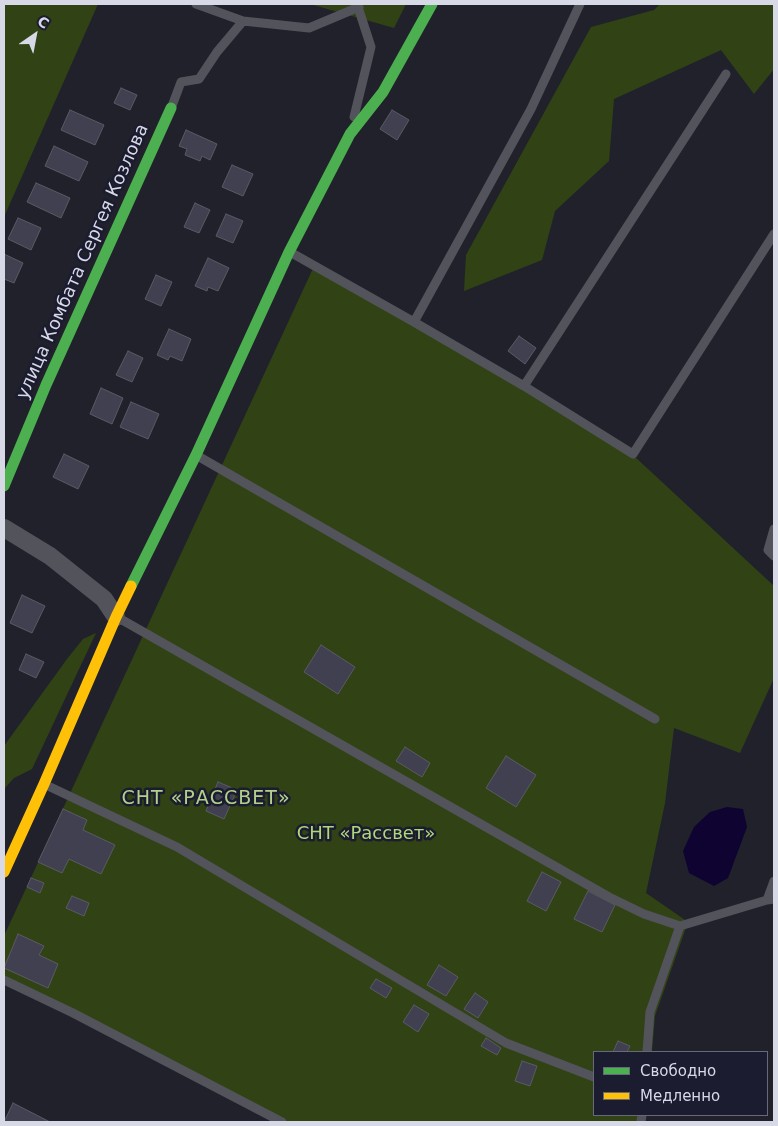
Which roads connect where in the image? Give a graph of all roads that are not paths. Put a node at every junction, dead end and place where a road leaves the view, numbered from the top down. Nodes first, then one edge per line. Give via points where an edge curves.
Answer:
1 (196, 4) edge
2 (432, 4) edge
3 (580, 4) edge
4 (358, 6) edge
5 (243, 20) junction
6 (726, 74) dead end
7 (171, 108) joint
8 (350, 134) junction
9 (774, 234) edge
10 (289, 252) junction
11 (414, 322) junction
12 (524, 386) junction
13 (196, 455) junction
14 (4, 486) edge
15 (4, 528) edge
16 (774, 529) edge
17 (774, 556) edge
18 (116, 617) junction
19 (655, 719) dead end
20 (44, 784) junction
21 (4, 872) edge
22 (774, 882) edge
23 (770, 900) edge
24 (680, 926) junction
25 (4, 980) edge
26 (647, 1051) edge
27 (593, 1077) edge
28 (282, 1122) edge

1 - 5 lane
2 - 8 street via 383,92
3 - 11 lane via 532,109
4 - 5 lane via 309,28
4 - 8 lane via 371,47
5 - 7 lane via 199,79 181,82
6 - 12 lane
7 - 14 street, улица Комбата Сергея Козлова
8 - 10 street
9 - 12 lane via 633,454
10 - 11 lane
10 - 13 street
11 - 12 lane
13 - 18 street
13 - 19 lane
15 - 18 street via 50,556 104,599
16 - 17 lane via 768,550
18 - 20 street
18 - 24 lane via 609,897 644,914
20 - 21 street
20 - 27 lane via 177,847 506,1043
22 - 23 lane
23 - 24 lane
24 - 26 lane via 650,1012
25 - 28 lane

